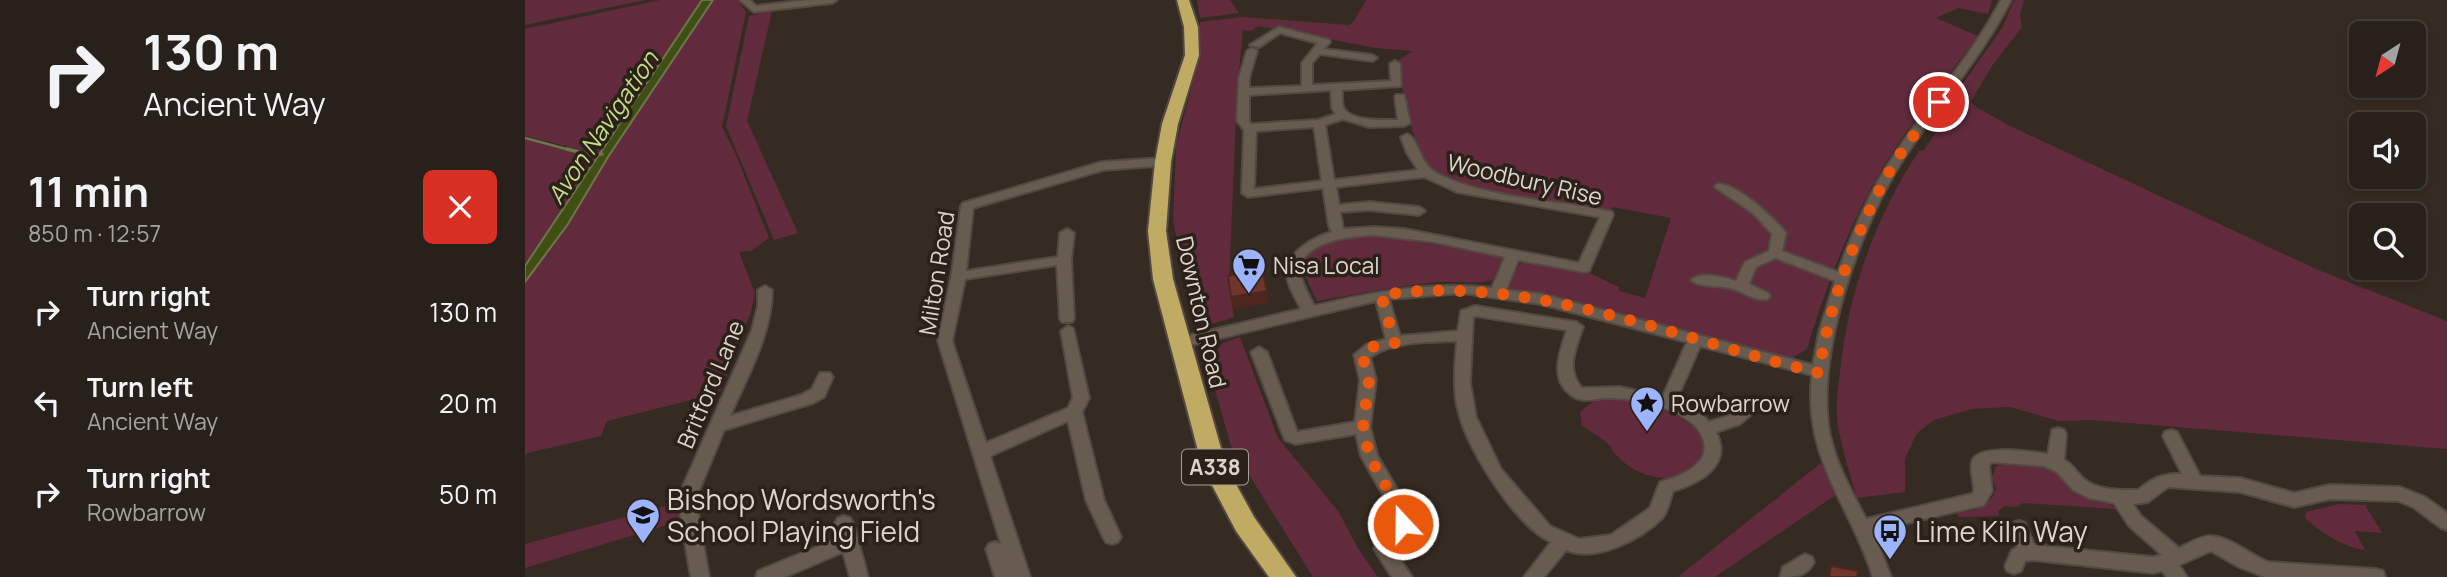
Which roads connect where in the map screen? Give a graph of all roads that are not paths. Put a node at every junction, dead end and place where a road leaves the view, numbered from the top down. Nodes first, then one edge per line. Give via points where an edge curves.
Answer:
1 (745, 0) edge
2 (832, 0) edge
3 (1183, 0) edge
4 (2006, 0) edge
5 (1317, 51) junction
6 (1372, 58) dead end
7 (1395, 64) dead end
8 (1307, 86) junction
9 (1336, 87) junction
10 (1399, 90) junction
11 (1244, 92) junction
12 (1343, 116) junction
13 (1319, 122) junction
14 (1250, 128) junction
15 (1407, 137) dead end
16 (1163, 162) junction
17 (1426, 173) junction
18 (1331, 185) junction
19 (1724, 189) dead end
20 (1334, 209) junction
21 (1419, 211) dead end
22 (1338, 232) junction
23 (1067, 233) dead end
24 (1775, 253) junction
25 (1513, 255) junction
26 (1064, 260) junction
27 (958, 276) junction
28 (1842, 279) junction
29 (1698, 280) dead end
30 (1741, 286) junction
31 (765, 290) dead end
32 (1498, 292) junction
33 (1381, 295) junction
34 (1763, 296) dead end
35 (1309, 310) junction
36 (1463, 335) junction
37 (1696, 339) junction
38 (1179, 343) junction
39 (1395, 343) junction
40 (1259, 352) dead end
41 (1819, 373) junction
42 (825, 377) dead end
43 (1667, 404) junction
44 (1749, 409) dead end
45 (1075, 412) junction
46 (718, 426) junction
47 (1363, 427) junction
48 (1707, 429) junction
49 (2058, 433) dead end
50 (2171, 436) dead end
51 (979, 453) junction
52 (2055, 463) junction
53 (2194, 481) junction
54 (2119, 497) junction
55 (2447, 523) edge
56 (1861, 527) junction
57 (2019, 528) dead end
58 (1112, 537) dead end
59 (1562, 542) junction
60 (995, 549) dead end
61 (2028, 552) junction
62 (1805, 562) dead end
63 (2173, 565) edge
64 (2014, 566) dead end
65 (700, 577) edge
66 (765, 577) edge
67 (859, 577) edge
68 (1004, 577) edge
69 (1021, 577) edge
70 (1283, 577) edge
71 (1403, 577) edge
72 (1533, 577) edge
73 (1789, 577) edge
74 (1882, 577) edge
75 (2375, 577) edge

1 - 2 street via 754,9 766,10
3 - 16 highway, Downton Road / A338 via 1191,27 1192,55
4 - 28 street via 1984,40 1887,175
5 - 6 street
5 - 8 street via 1307,62
5 - 11 street via 1325,42 1279,30 1254,48
7 - 10 street
8 - 9 street
8 - 11 street
9 - 10 street
9 - 12 street
10 - 12 street via 1403,124 1369,124
11 - 14 street via 1243,121
12 - 13 street
13 - 14 street
13 - 18 street via 1322,160
14 - 18 street, Woodbury Rise via 1248,193
15 - 17 street, Woodbury Rise
16 - 27 street, Milton Road via 1102,166 967,206
16 - 38 highway, Downton Road / A338 via 1157,243
17 - 18 street, Woodbury Rise
17 - 25 street, Woodbury Rise via 1457,188 1607,215 1584,268
18 - 20 street
19 - 24 street via 1757,210 1779,233
20 - 21 street via 1369,206
20 - 22 street
22 - 25 street via 1369,229
22 - 35 street via 1314,243 1297,262 1294,274
23 - 26 street
24 - 28 street
24 - 30 street via 1750,265
25 - 32 street
26 - 27 street
26 - 45 street via 1068,325 1081,398
27 - 51 street, Milton Road via 945,341
28 - 41 street
29 - 30 street
30 - 34 street
31 - 46 street, Britford Lane via 759,330
32 - 33 street via 1442,289
32 - 37 street
33 - 35 street
33 - 39 street
35 - 38 street
36 - 39 street
36 - 43 street via 1466,314 1475,311 1576,327 1564,365 1574,390 1583,396 1620,392
36 - 59 street via 1462,383 1468,417 1487,459 1517,503
37 - 41 street
37 - 43 street
38 - 70 highway, Downton Road / A338 via 1215,466 1238,512
39 - 47 street via 1371,347 1362,355 1369,380
40 - 47 street via 1291,436
41 - 56 street via 1825,446
42 - 46 street via 818,393 807,399
43 - 48 street
44 - 48 street
45 - 51 street
45 - 58 street via 1095,500
46 - 65 street, Britford Lane via 689,493
47 - 71 street via 1369,456 1403,516 1403,524 1384,541 1383,550
48 - 59 street via 1713,446 1711,461 1698,475 1666,487 1657,512 1646,522 1615,542 1578,547
49 - 52 street
50 - 53 street
51 - 69 street, Milton Road
52 - 54 street via 2083,488
52 - 56 street via 1986,457 1980,462 1983,491 1978,500
53 - 54 street via 2165,480 2143,497
53 - 55 street via 2240,485 2294,500 2330,492 2400,494
54 - 63 street
56 - 74 street
57 - 61 street
59 - 72 street
60 - 68 street
61 - 63 street
61 - 64 street via 2015,558
62 - 73 street
63 - 75 street via 2210,543 2267,570
66 - 67 street via 847,532

